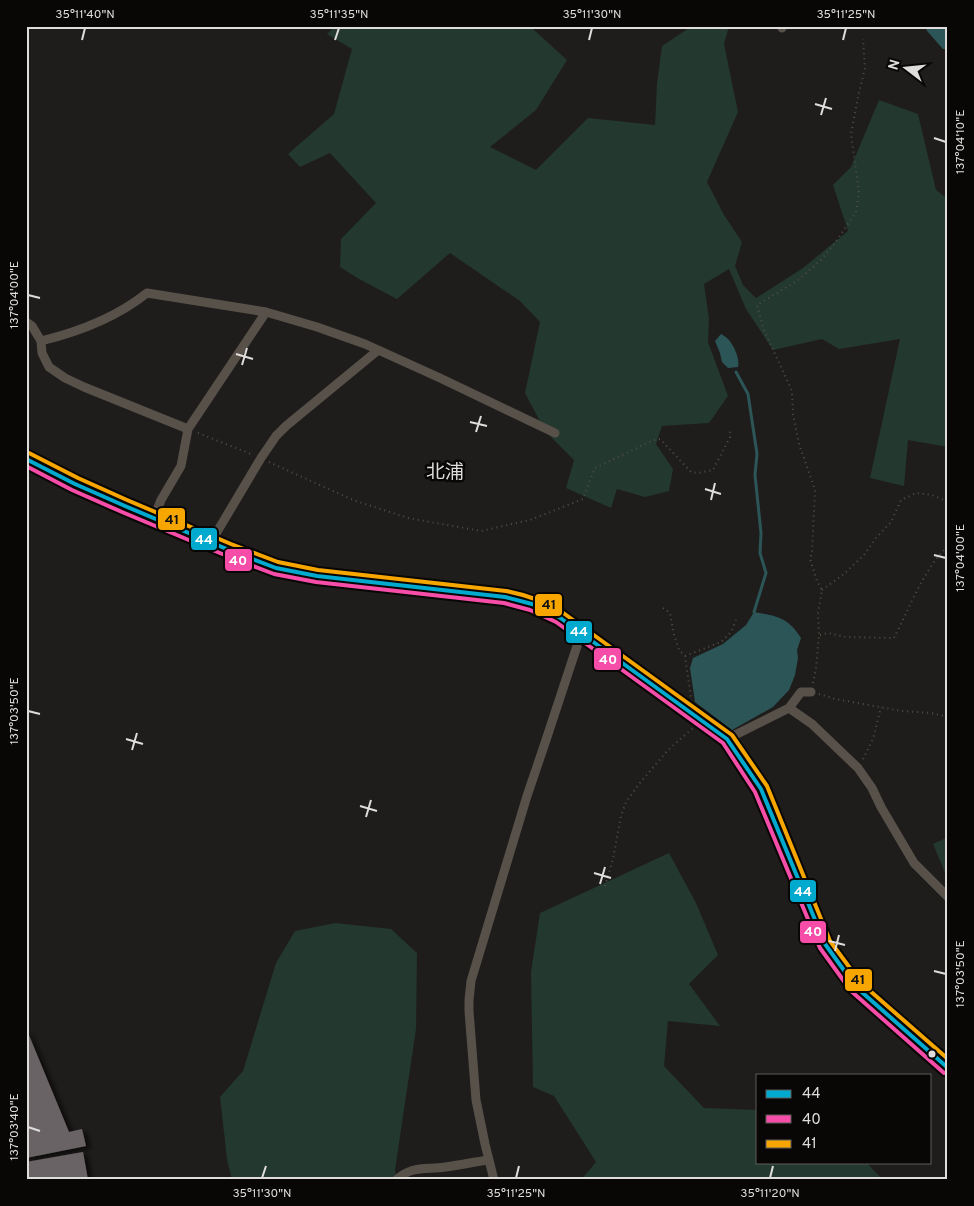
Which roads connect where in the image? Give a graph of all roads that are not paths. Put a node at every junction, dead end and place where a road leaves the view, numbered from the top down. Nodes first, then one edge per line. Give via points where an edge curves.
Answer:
1 (266, 312) junction
2 (26, 322) edge
3 (41, 341) junction
4 (377, 351) junction
5 (188, 429) junction
6 (556, 433) dead end
7 (26, 459) edge
8 (154, 518) junction
9 (210, 542) junction
10 (581, 634) junction
11 (811, 692) road end
12 (789, 708) junction
13 (727, 739) junction
14 (948, 897) edge
15 (948, 1068) edge
16 (489, 1160) junction
17 (396, 1180) edge
18 (494, 1180) edge

1 - 3 street via 147,293 104,319 61,337
1 - 4 street via 317,327
1 - 5 street
2 - 3 street
3 - 5 street via 42,353 49,366 65,378
4 - 6 street
4 - 9 street via 276,436
5 - 8 street via 181,466
7 - 8 main road
8 - 9 main road
9 - 10 main road via 276,568 318,576 525,601 546,609
10 - 13 main road
10 - 16 street via 521,814 471,981 469,1012 476,1100
11 - 12 street via 801,692
12 - 13 street
12 - 14 street via 812,724 858,768 914,863
13 - 15 main road via 761,789 825,944 856,987
16 - 17 street via 418,1168
16 - 18 street

